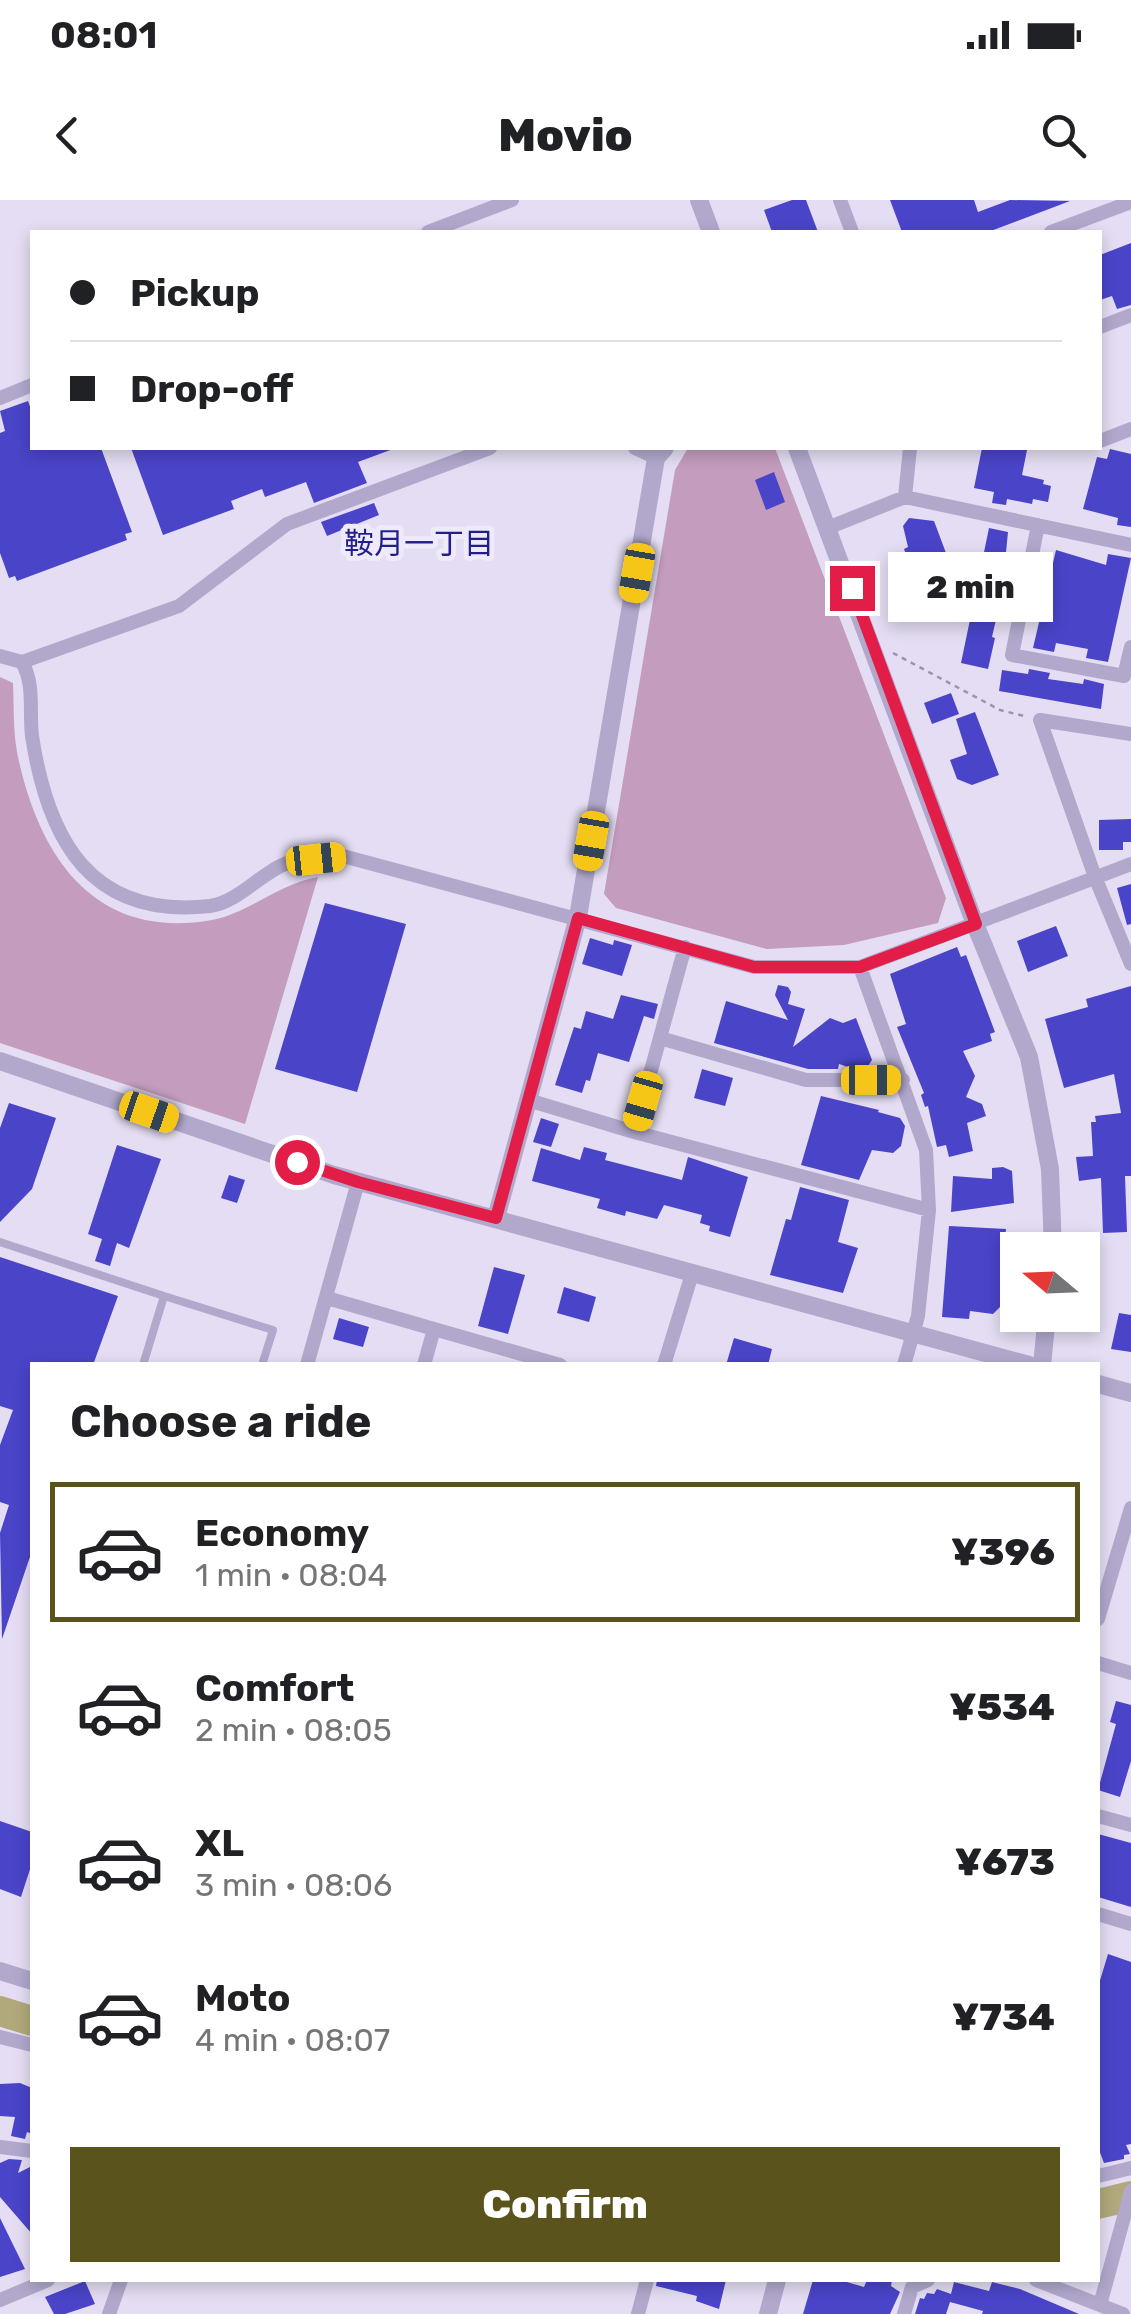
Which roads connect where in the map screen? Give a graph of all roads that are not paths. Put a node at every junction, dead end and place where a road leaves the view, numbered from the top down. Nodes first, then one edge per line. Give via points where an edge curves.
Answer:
1 (512, 200) edge
2 (699, 200) edge
3 (840, 200) edge
4 (1131, 202) edge
5 (433, 230) edge
6 (710, 230) edge
7 (851, 230) edge
8 (1056, 230) edge
9 (1131, 315) edge
10 (1102, 326) edge
11 (30, 387) edge
12 (0, 398) edge
13 (1131, 429) edge
14 (1102, 440) edge
15 (485, 450) edge
16 (798, 450) edge
17 (910, 450) edge
18 (661, 453) edge
19 (905, 497) junction
20 (1038, 525) junction
21 (830, 528) junction
22 (1131, 544) edge
23 (1131, 647) edge
24 (0, 656) edge
25 (22, 662) junction
26 (1131, 734) edge
27 (1131, 864) edge
28 (1095, 878) junction
29 (578, 918) junction
30 (976, 924) junction
31 (685, 948) junction
32 (1131, 964) edge
33 (860, 967) junction
34 (660, 1038) junction
35 (0, 1061) edge
36 (903, 1080) junction
37 (528, 1100) junction
38 (634, 1132) junction
39 (358, 1182) junction
40 (929, 1210) junction
41 (496, 1218) junction
42 (1052, 1232) edge
43 (0, 1242) edge
44 (692, 1274) junction
45 (164, 1296) junction
46 (327, 1298) junction
47 (434, 1329) junction
48 (1045, 1332) edge
49 (912, 1336) junction
50 (144, 1362) edge
51 (263, 1362) edge
52 (308, 1362) edge
53 (425, 1362) edge
54 (544, 1362) edge
55 (665, 1362) edge
56 (905, 1362) edge
57 (1017, 1362) edge
58 (1042, 1362) edge
59 (1100, 1385) edge
60 (1131, 1393) edge
61 (1130, 1516) edge
62 (1100, 1614) edge
63 (1100, 1664) edge
64 (1131, 1673) edge
65 (1100, 1817) edge
66 (1131, 1825) edge
67 (1100, 1915) edge
68 (1131, 1924) edge
69 (0, 1971) edge
70 (30, 1980) edge
71 (0, 2037) edge
72 (30, 2045) edge
73 (0, 2147) edge
74 (30, 2151) edge
75 (1131, 2168) edge
76 (1100, 2176) edge
77 (1131, 2191) edge
78 (43, 2282) edge
79 (120, 2282) edge
80 (646, 2282) edge
81 (777, 2282) edge
82 (923, 2282) edge
83 (1041, 2282) edge
84 (0, 2300) edge
85 (1100, 2305) junction
86 (109, 2314) edge
87 (638, 2314) edge
88 (768, 2314) edge
89 (904, 2314) edge
90 (1122, 2314) edge

1 - 5 street
2 - 6 street
3 - 7 street
4 - 8 street
9 - 10 street
11 - 12 street
13 - 14 street
15 - 25 street via 286,524 178,606
16 - 21 street
17 - 19 street
18 - 29 street
19 - 20 street
19 - 21 street
20 - 22 street
20 - 23 street via 1012,655 1124,676
21 - 30 street
24 - 25 street
25 - 29 street via 30,677 32,734 49,812 91,878 124,896 174,908 216,905 289,862 343,856
26 - 28 street via 1040,720
27 - 28 street
28 - 30 street
28 - 32 street
29 - 31 street
29 - 37 street
30 - 33 street
30 - 42 street via 1029,1057 1050,1169
31 - 33 street via 754,967
31 - 34 street
33 - 36 street
34 - 36 street via 806,1080
34 - 38 street
35 - 39 street
36 - 40 street via 926,1150
37 - 38 street
37 - 41 street
38 - 40 street
39 - 41 street
39 - 46 street
40 - 49 street
41 - 44 street
43 - 45 lane
44 - 49 street
44 - 55 street
45 - 50 lane
45 - 51 lane via 273,1330
46 - 47 street
46 - 52 street
47 - 53 street
47 - 54 street
48 - 58 street
49 - 56 street
49 - 57 street
59 - 60 street
61 - 62 street
63 - 64 street
65 - 66 street
67 - 68 street
69 - 70 street
71 - 72 street
73 - 74 street
75 - 76 street
77 - 85 street
78 - 84 street
79 - 86 street
80 - 87 street
81 - 88 street
82 - 89 street via 912,2287
83 - 85 street
85 - 90 street

